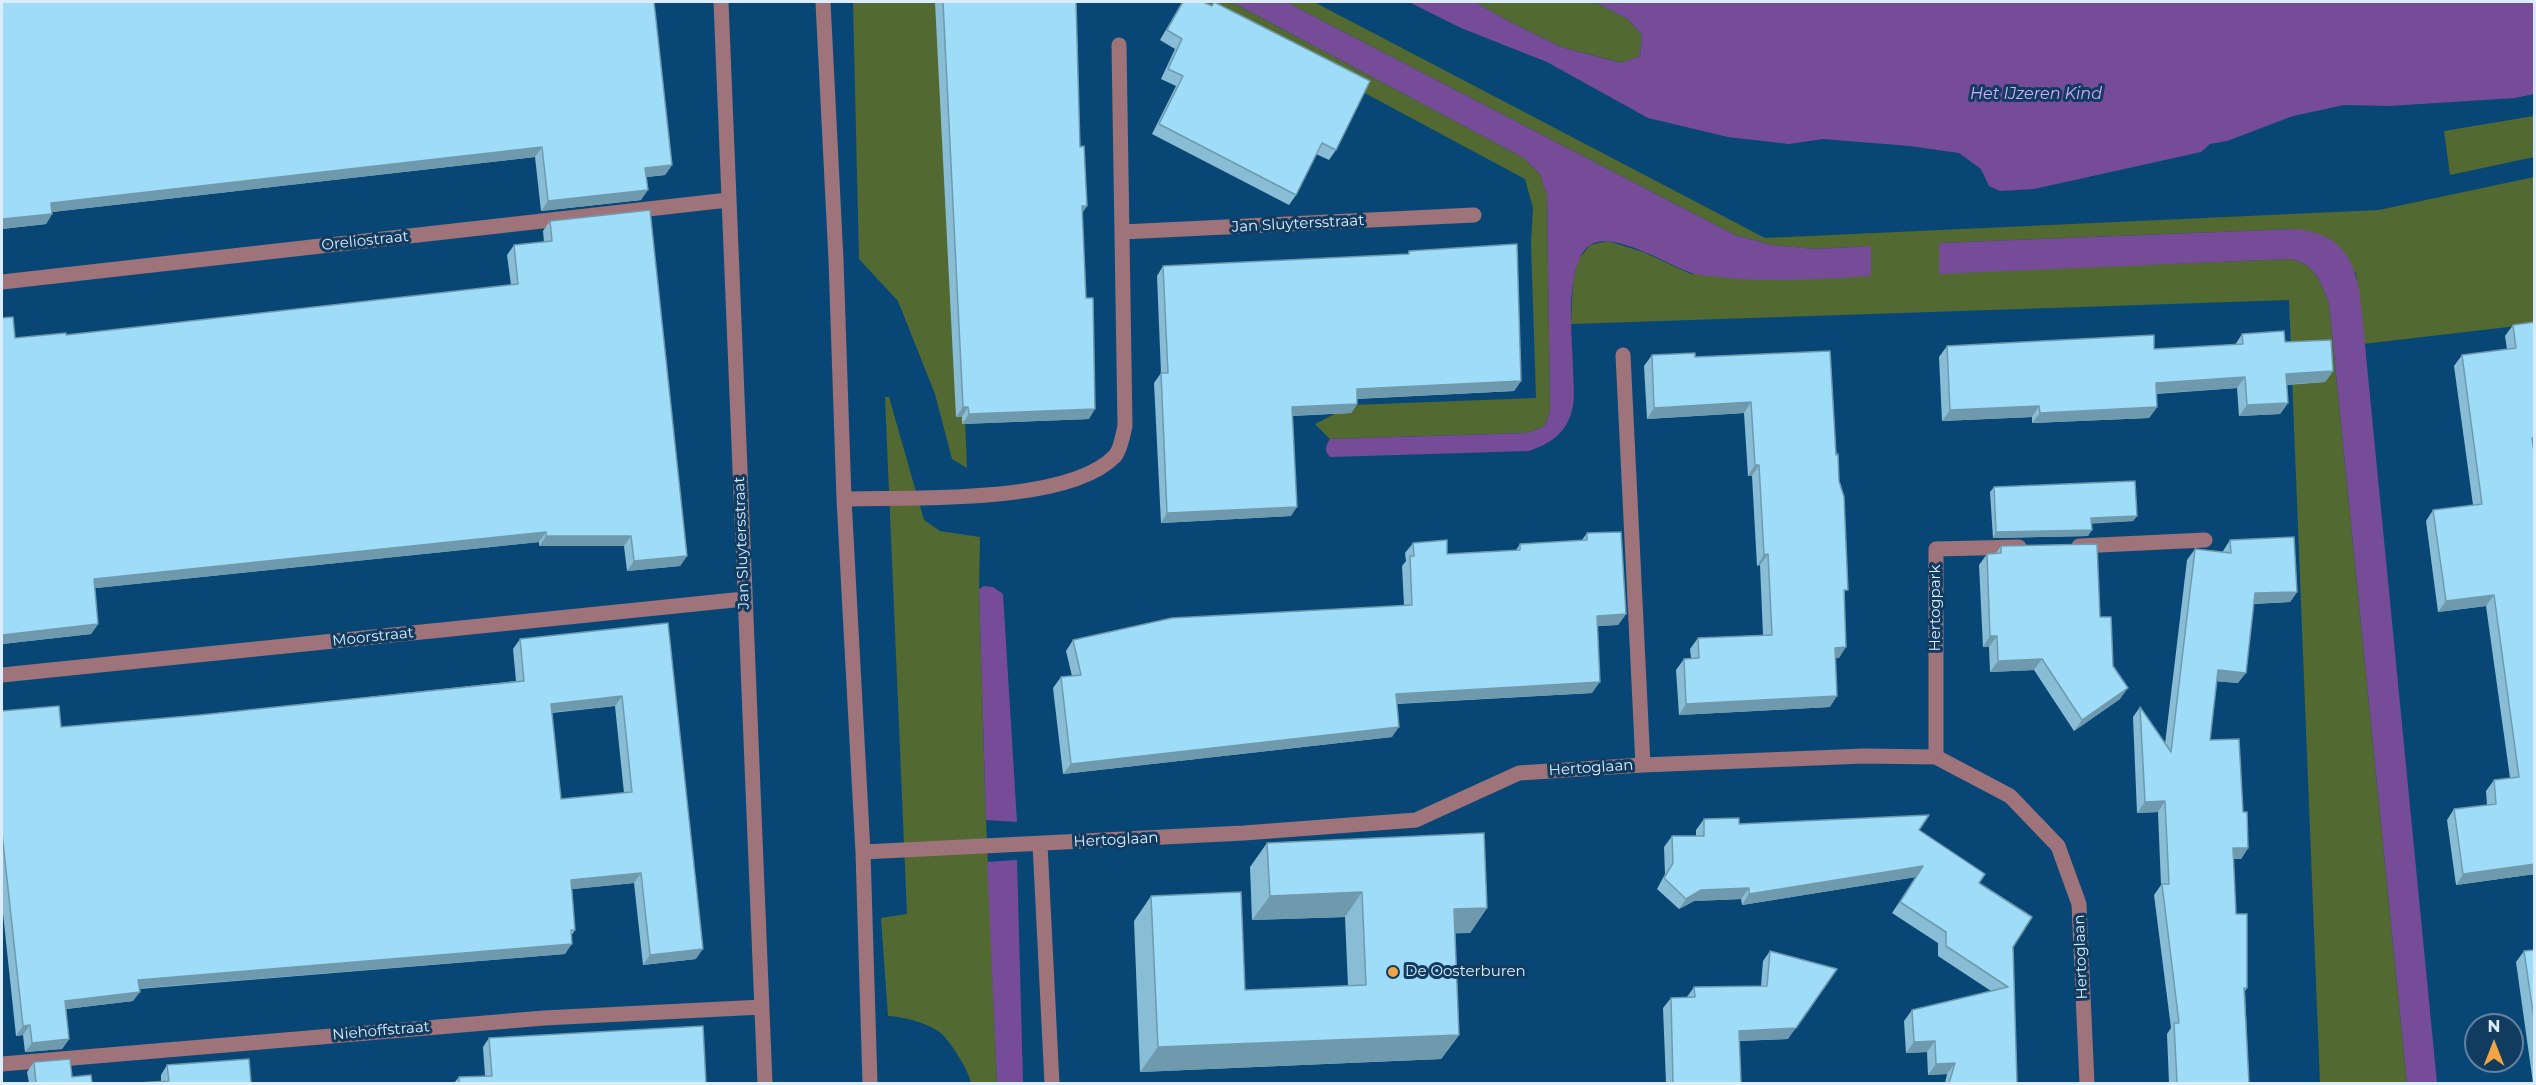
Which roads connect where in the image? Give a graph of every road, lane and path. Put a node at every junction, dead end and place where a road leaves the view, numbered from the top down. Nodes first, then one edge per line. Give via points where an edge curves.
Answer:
1 (721, 2) edge
2 (823, 2) edge
3 (1119, 45) dead end
4 (728, 200) junction
5 (1474, 215) dead end
6 (1122, 232) junction
7 (2, 282) edge
8 (1623, 355) dead end
9 (844, 499) junction
10 (2205, 540) dead end
11 (2066, 546) edge
12 (2031, 547) edge
13 (744, 599) junction
14 (2, 675) edge
15 (1936, 757) junction
16 (1643, 765) junction
17 (1040, 844) junction
18 (864, 852) junction
19 (762, 1007) junction
20 (2, 1064) edge
21 (765, 1083) edge
22 (870, 1083) edge
23 (1052, 1083) edge
24 (2087, 1083) edge

1 - 4 street, Jan Sluytersstraat
2 - 9 street
3 - 6 street
4 - 7 street, Oreliostraat
4 - 13 street, Jan Sluytersstraat
5 - 6 street, Jan Sluytersstraat
6 - 9 street via 1125,426 1116,455 1085,476 1029,492
8 - 16 street
9 - 18 street
10 - 11 street
12 - 15 street, Hertogpark via 1936,549
13 - 14 street, Moorstraat
13 - 19 street, Jan Sluytersstraat
15 - 16 street, Hertoglaan
15 - 24 street, Hertoglaan via 2010,796 2058,846 2079,904
16 - 17 street, Hertoglaan via 1519,773 1416,820
17 - 18 street, Hertoglaan
17 - 23 street
18 - 22 street
19 - 20 street, Niehoffstraat via 544,1018
19 - 21 street, Jan Sluytersstraat

